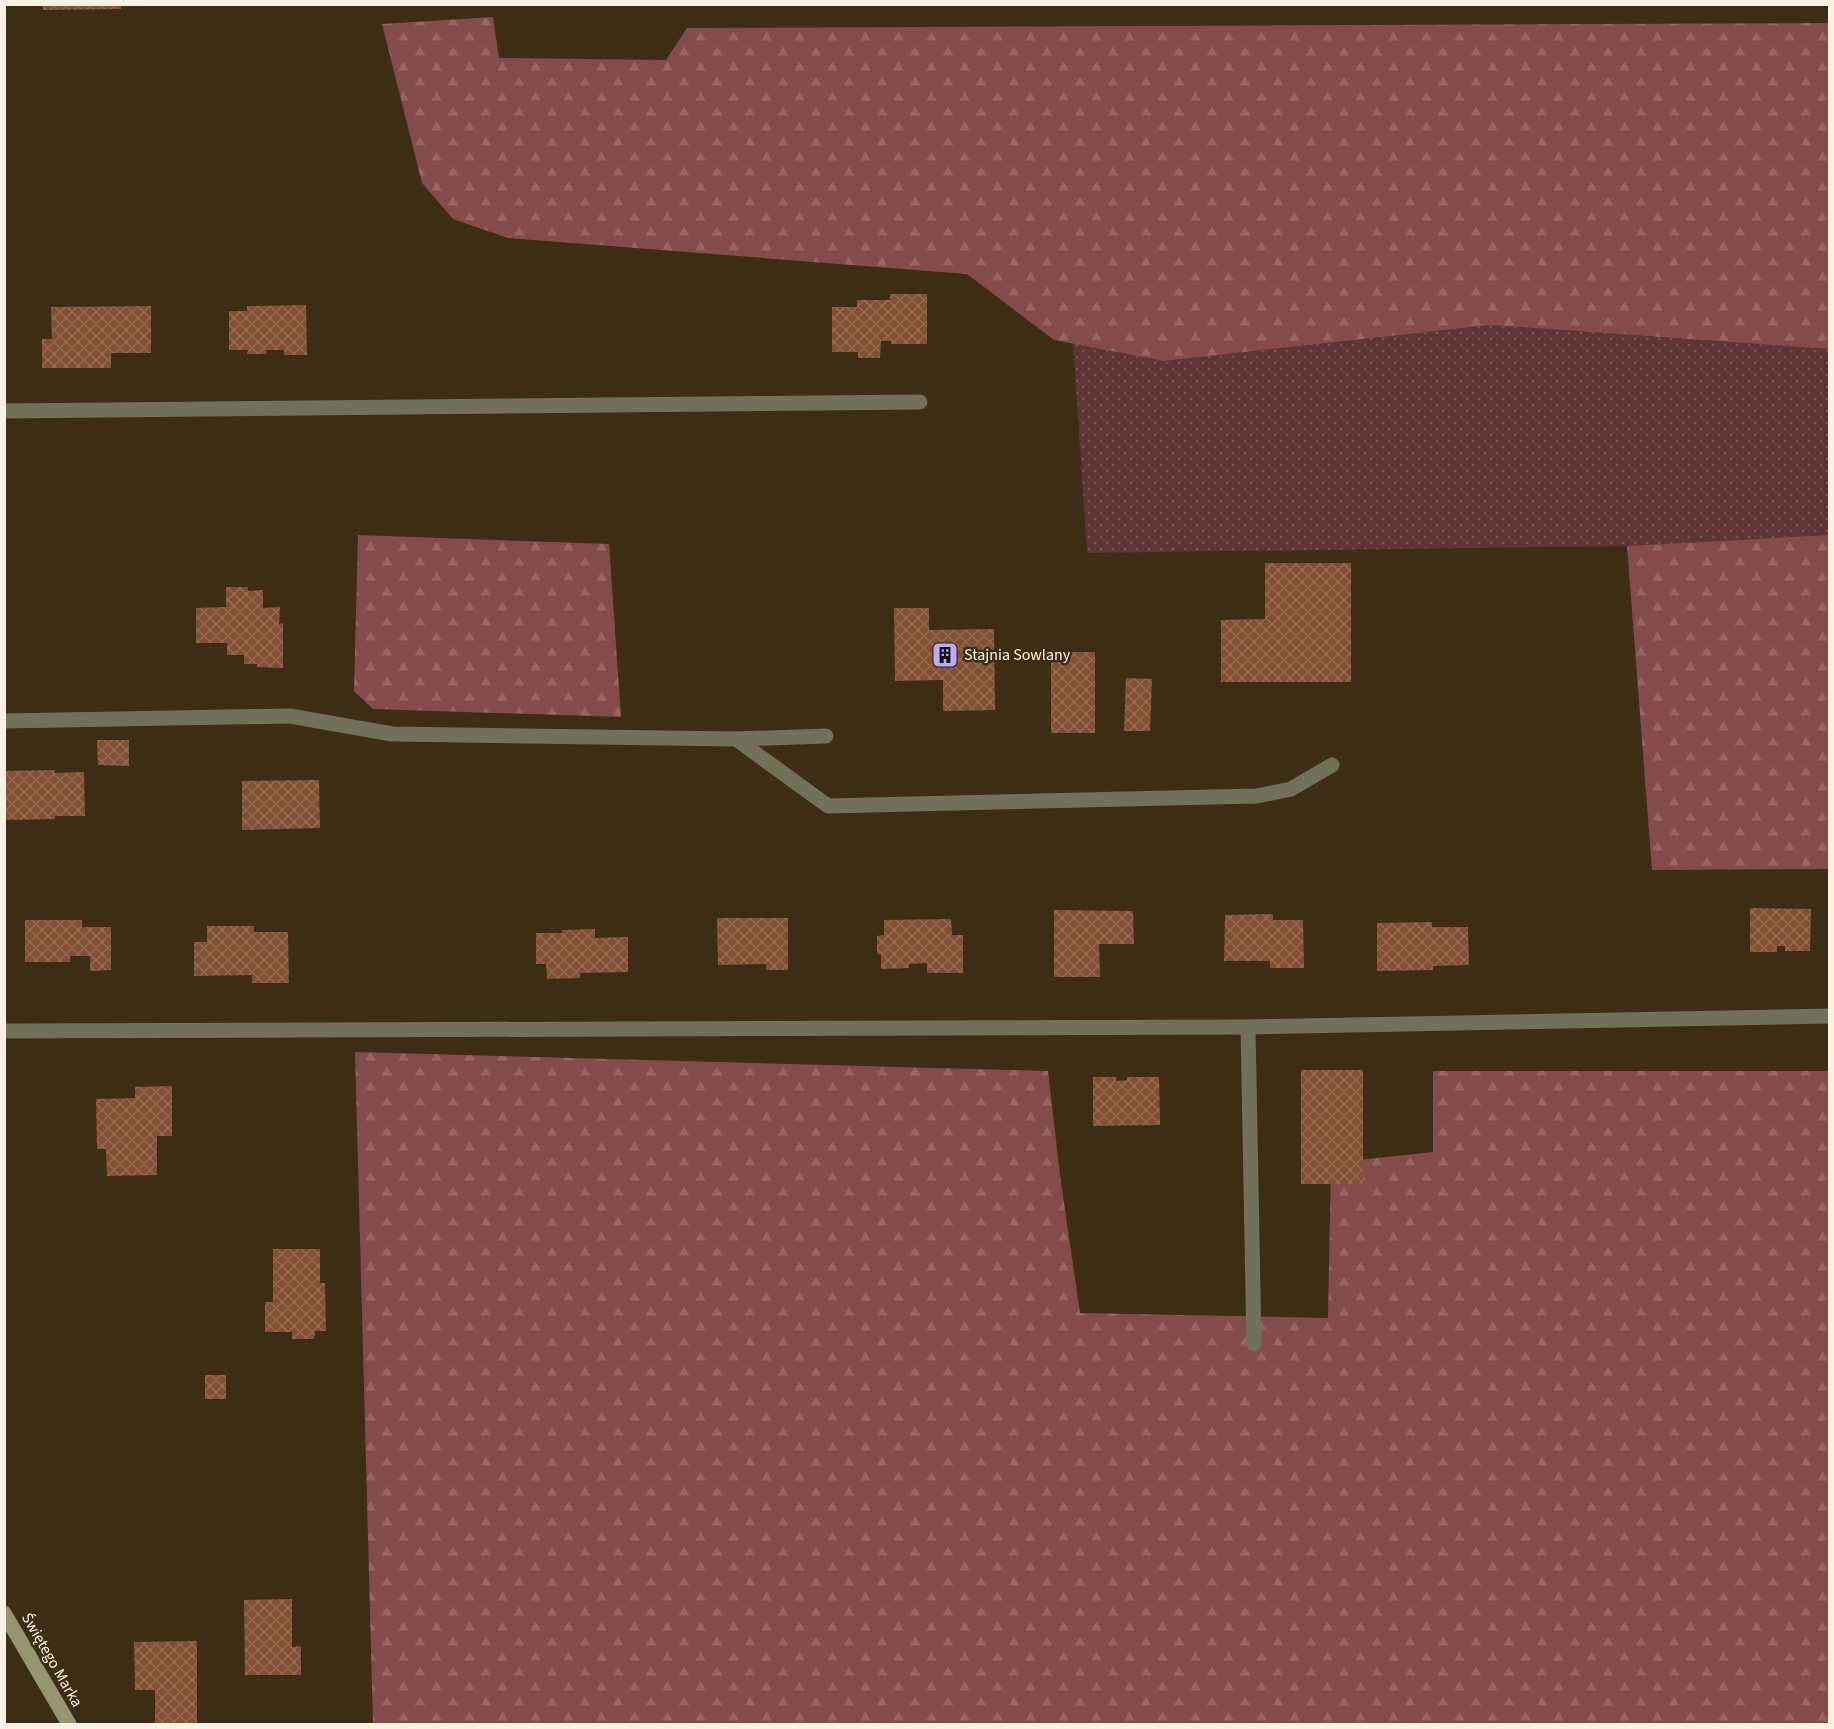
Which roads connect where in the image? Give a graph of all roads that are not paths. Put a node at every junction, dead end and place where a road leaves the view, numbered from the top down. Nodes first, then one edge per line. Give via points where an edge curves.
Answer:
1 (920, 402) dead end
2 (4, 411) edge
3 (4, 721) edge
4 (826, 736) dead end
5 (736, 739) junction
6 (1332, 765) dead end
7 (1830, 1016) edge
8 (1248, 1027) junction
9 (4, 1031) edge
10 (1254, 1344) dead end
11 (4, 1613) edge
12 (69, 1725) edge

1 - 2 street
3 - 5 street via 290,717 392,735
4 - 5 street
5 - 6 street via 828,806 1257,796 1291,789
7 - 8 street
8 - 9 street
8 - 10 street
11 - 12 street, Świętego Marka

